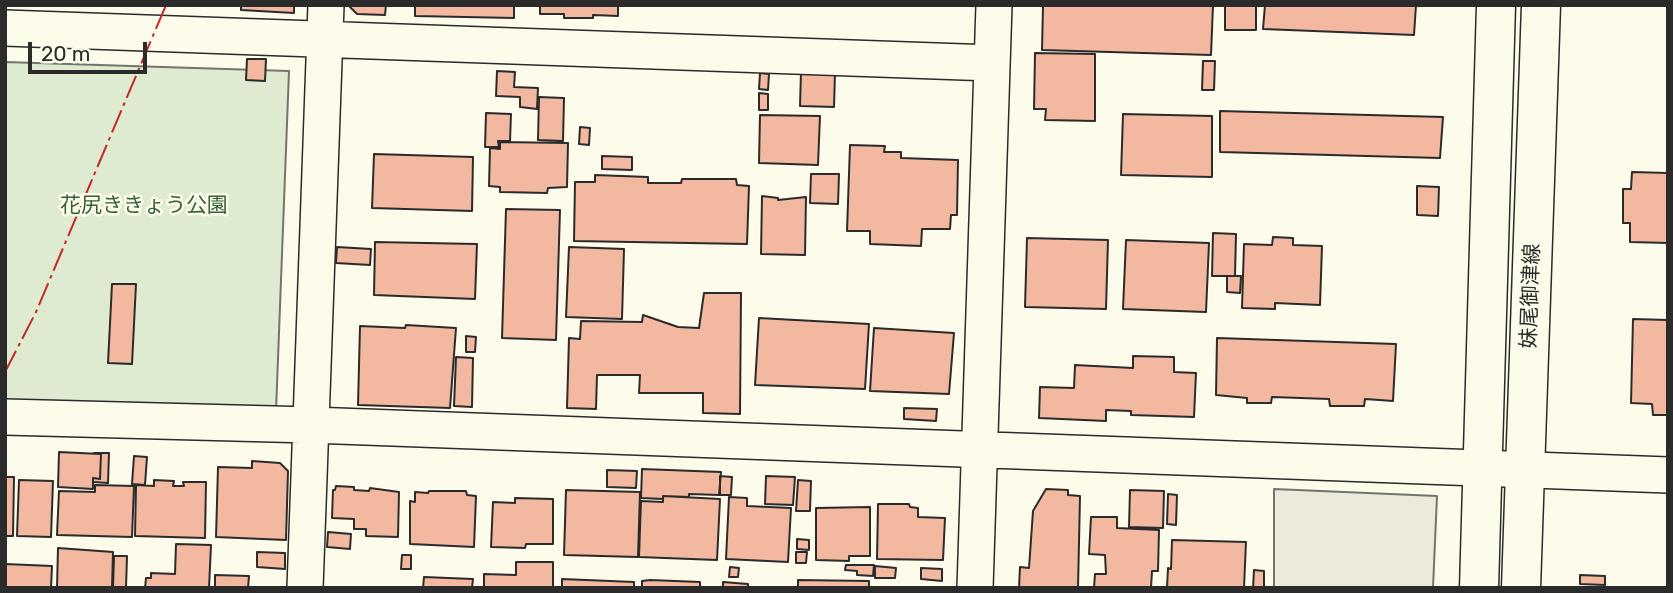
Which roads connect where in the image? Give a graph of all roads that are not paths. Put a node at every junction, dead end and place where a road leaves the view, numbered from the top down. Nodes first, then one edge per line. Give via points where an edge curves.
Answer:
1 (326, 5) edge
2 (994, 5) edge
3 (1496, 5) edge
4 (1541, 5) edge
5 (5, 27) edge
6 (325, 39) junction
7 (992, 63) junction
8 (5, 417) edge
9 (311, 425) junction
10 (980, 449) junction
11 (1484, 468) junction
12 (1524, 470) junction
13 (1668, 475) edge
14 (306, 588) edge
15 (975, 588) edge
16 (1479, 588) edge
17 (1521, 588) edge

1 - 6 street
2 - 7 street
3 - 11 main road, 妹尾御津線
4 - 12 main road, 妹尾御津線
5 - 6 street
6 - 7 street
6 - 9 street
7 - 10 street
8 - 9 street
9 - 10 street
9 - 14 street
10 - 11 street
10 - 15 street
11 - 12 street
11 - 16 main road, 妹尾御津線
12 - 13 street
12 - 17 main road, 妹尾御津線

